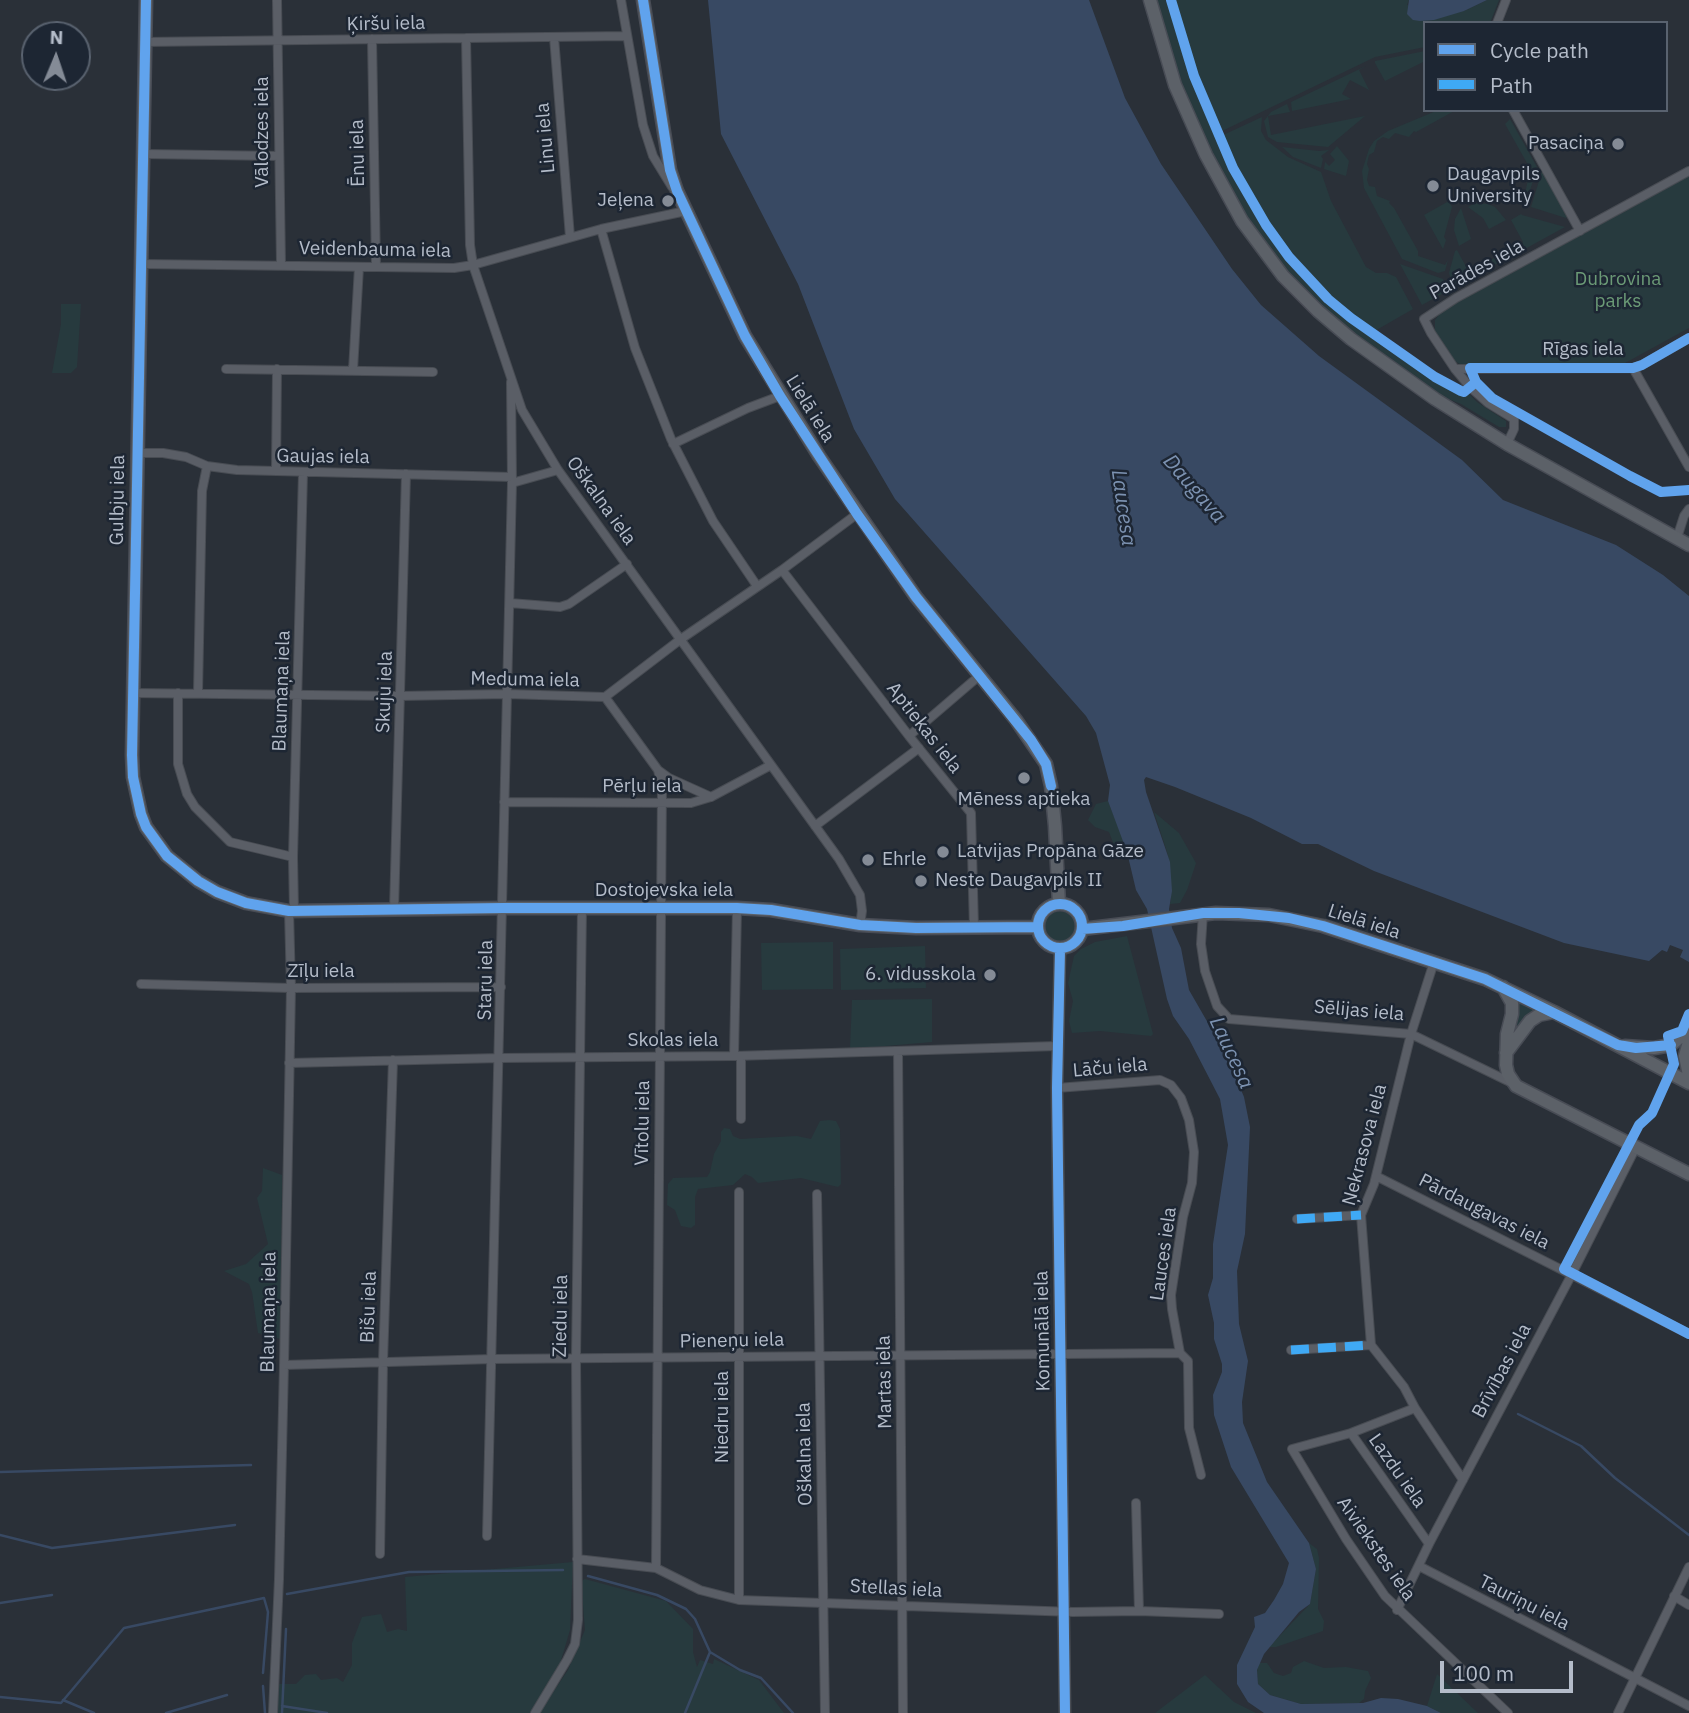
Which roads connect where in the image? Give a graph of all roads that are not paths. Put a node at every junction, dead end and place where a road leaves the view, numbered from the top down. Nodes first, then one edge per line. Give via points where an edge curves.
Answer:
1 (146, 0) edge
2 (277, 0) edge
3 (621, 0) edge
4 (643, 0) edge
5 (1150, 0) edge
6 (1506, 0) edge
7 (1498, 21) edge
8 (627, 36) junction
9 (554, 37) junction
10 (466, 38) junction
11 (372, 39) junction
12 (278, 41) junction
13 (144, 42) junction
14 (1514, 112) edge
15 (144, 154) junction
16 (279, 156) junction
17 (1689, 171) edge
18 (677, 191) junction
19 (687, 211) junction
20 (601, 229) junction
21 (1580, 231) junction
22 (570, 237) junction
23 (141, 264) junction
24 (281, 264) junction
25 (473, 265) junction
26 (376, 266) junction
27 (359, 267) junction
28 (1689, 338) edge
29 (1633, 368) junction
30 (226, 369) dead end
31 (277, 369) junction
32 (1455, 369) junction
33 (353, 370) junction
34 (433, 372) dead end
35 (511, 382) junction
36 (780, 396) junction
37 (673, 444) junction
38 (1507, 444) junction
39 (136, 453) junction
40 (207, 466) junction
41 (1689, 467) edge
42 (558, 470) junction
43 (276, 471) junction
44 (303, 473) junction
45 (406, 474) junction
46 (512, 480) junction
47 (1689, 509) edge
48 (857, 514) junction
49 (1686, 544) edge
50 (627, 564) junction
51 (782, 570) junction
52 (757, 586) junction
53 (510, 603) junction
54 (681, 639) junction
55 (979, 676) junction
56 (132, 692) junction
57 (178, 693) junction
58 (198, 693) junction
59 (507, 694) junction
60 (298, 695) junction
61 (400, 696) junction
62 (605, 697) junction
63 (909, 736) junction
64 (919, 748) junction
65 (771, 765) junction
66 (658, 770) junction
67 (711, 797) junction
68 (504, 802) junction
69 (663, 804) junction
70 (815, 826) junction
71 (293, 857) junction
72 (1059, 904) junction
73 (660, 907) junction
74 (503, 908) junction
75 (582, 908) junction
76 (737, 908) junction
77 (394, 910) junction
78 (292, 911) junction
79 (1203, 913) junction
80 (860, 925) junction
81 (974, 928) junction
82 (1037, 928) junction
83 (1082, 929) junction
84 (1059, 949) junction
85 (1434, 962) junction
86 (141, 984) dead end
87 (502, 987) junction
88 (1503, 987) junction
89 (291, 988) junction
90 (1554, 1012) junction
91 (1689, 1029) edge
92 (1411, 1034) junction
93 (1689, 1042) edge
94 (1618, 1045) junction
95 (1056, 1046) junction
96 (898, 1051) junction
97 (1506, 1054) junction
98 (738, 1056) junction
99 (582, 1057) junction
100 (660, 1057) junction
101 (500, 1058) junction
102 (393, 1060) junction
103 (289, 1063) junction
104 (1689, 1074) edge
105 (1166, 1082) joint
106 (1689, 1083) edge
107 (1517, 1086) junction
108 (1057, 1088) junction
109 (741, 1119) dead end
110 (1636, 1147) junction
111 (1689, 1174) edge
112 (1377, 1175) junction
113 (740, 1192) dead end
114 (817, 1194) dead end
115 (1361, 1215) junction
116 (1297, 1219) dead end
117 (1572, 1274) junction
118 (1689, 1334) edge
119 (1371, 1345) junction
120 (1291, 1350) dead end
121 (1061, 1353) junction
122 (1180, 1353) junction
123 (900, 1354) junction
124 (820, 1355) junction
125 (657, 1357) junction
126 (576, 1358) junction
127 (739, 1358) junction
128 (493, 1359) junction
129 (383, 1362) junction
130 (285, 1365) junction
131 (1415, 1408) junction
132 (1351, 1433) junction
133 (1292, 1449) joint
134 (1201, 1475) dead end
135 (1463, 1480) junction
136 (1136, 1503) dead end
137 (487, 1536) dead end
138 (1429, 1544) junction
139 (380, 1554) dead end
140 (577, 1559) junction
141 (1419, 1566) junction
142 (1689, 1567) edge
143 (656, 1568) junction
144 (1674, 1596) junction
145 (740, 1600) junction
146 (822, 1602) junction
147 (1689, 1605) edge
148 (903, 1606) junction
149 (1396, 1609) junction
150 (1139, 1611) junction
151 (1065, 1612) junction
152 (1219, 1614) dead end
153 (1635, 1678) junction
154 (1689, 1706) edge
155 (273, 1713) edge
156 (535, 1713) edge
157 (825, 1713) edge
158 (902, 1713) edge
159 (1065, 1713) edge
160 (1508, 1713) edge
161 (1618, 1713) edge

1 - 13 main road, Gulbju iela
2 - 12 street, Vālodzes iela
3 - 8 street
4 - 18 main road, Lielā iela
5 - 38 main road via 1193,128 1221,185 1283,276 1351,339
6 - 7 street
8 - 9 street, Ķiršu iela
8 - 18 street via 653,156
9 - 10 street, Ķiršu iela
9 - 22 street, Linu iela
10 - 11 street, Ķiršu iela
10 - 25 street, Oškalna iela
11 - 12 street, Ķiršu iela
11 - 26 street, Ēnu iela
12 - 13 street, Ķiršu iela
12 - 16 street, Vālodzes iela
13 - 15 main road, Gulbju iela
14 - 21 street
15 - 16 street
15 - 23 main road, Gulbju iela
16 - 24 street, Vālodzes iela
17 - 21 street, Parādes iela
18 - 19 main road, Lielā iela
19 - 20 street, Veidenbauma iela
19 - 36 main road, Lielā iela
20 - 22 street, Veidenbauma iela
20 - 37 street via 635,348
21 - 32 street, Parādes iela via 1424,319
22 - 25 street, Veidenbauma iela
23 - 24 street, Veidenbauma iela
23 - 39 main road, Gulbju iela
24 - 27 street, Veidenbauma iela
25 - 26 street, Veidenbauma iela
25 - 35 street, Oškalna iela
26 - 27 street, Veidenbauma iela
27 - 33 street
28 - 29 street, Rīgas iela
29 - 32 street, Rīgas iela
29 - 41 street
30 - 31 street
31 - 33 street
31 - 43 street
32 - 38 street, Parādes iela via 1482,398 1514,419
33 - 34 street
35 - 42 street, Oškalna iela
35 - 46 street, Staru iela
36 - 37 street
36 - 48 main road, Lielā iela
37 - 52 street via 713,521
38 - 49 main road
39 - 40 street, Gaujas iela via 186,457
39 - 56 main road, Gulbju iela
40 - 43 street, Gaujas iela
40 - 58 street via 202,503
42 - 46 street, Gaujas iela
42 - 50 street, Oškalna iela
43 - 44 street, Gaujas iela
44 - 45 street, Gaujas iela
44 - 60 street, Blaumaņa iela
45 - 46 street, Gaujas iela
45 - 61 street, Skuju iela
46 - 53 street, Staru iela
47 - 49 street via 1684,516
48 - 51 street, Meduma iela
48 - 55 main road, Lielā iela
50 - 53 street via 579,599 560,607
50 - 54 street, Oškalna iela
51 - 52 street, Meduma iela
51 - 63 street, Aptiekas iela
52 - 54 street, Meduma iela
53 - 59 street, Staru iela
54 - 62 street, Meduma iela
54 - 65 street, Oškalna iela
55 - 63 street
55 - 72 main road, Lielā iela via 1046,764
56 - 57 street, Meduma iela
56 - 78 main road, Gulbju iela via 136,800 146,827 167,856 217,891 246,903
57 - 58 street, Meduma iela
57 - 71 street via 178,764 195,807 230,842
58 - 60 street, Meduma iela
59 - 61 street, Meduma iela
59 - 62 street, Meduma iela
59 - 68 street, Staru iela
60 - 61 street, Meduma iela
60 - 71 street, Blaumaņa iela
61 - 77 street, Skuju iela
62 - 66 street, Vītolu iela
63 - 64 street, Aptiekas iela
64 - 70 street
64 - 81 street, Aptiekas iela via 971,813
65 - 67 street, Pērļu iela
65 - 70 street, Oškalna iela
66 - 67 street
66 - 69 street, Vītolu iela
67 - 69 street, Pērļu iela
68 - 69 street, Pērļu iela
68 - 74 street, Staru iela
69 - 73 street, Vītolu iela
70 - 80 street, Oškalna iela via 860,895
71 - 78 street, Blaumaņa iela
72 - 82 main road via 1046,908
72 - 83 main road via 1079,914
73 - 75 main road, Dostojevska iela
73 - 76 main road, Dostojevska iela
73 - 100 street, Vītolu iela
74 - 75 main road, Dostojevska iela
74 - 77 main road, Dostojevska iela
74 - 87 street, Staru iela
75 - 99 street, Ziedu iela
76 - 80 main road, Dostojevska iela
76 - 98 street
77 - 78 main road, Dostojevska iela
78 - 89 street, Blaumaņa iela
79 - 83 main road, Lielā iela
79 - 85 main road, Lielā iela via 1289,918
79 - 92 street, Sēlijas iela via 1205,971 1217,1006 1229,1019
80 - 81 main road, Dostojevska iela
81 - 82 main road, Dostojevska iela
82 - 84 main road via 1042,940
83 - 84 main road via 1077,941
84 - 95 street, Komunālā iela
85 - 88 main road, Lielā iela
85 - 92 street, Ņekrasova iela
86 - 89 street, Zīļu iela
87 - 89 street, Zīļu iela
87 - 101 street, Staru iela
88 - 90 main road, Lielā iela
88 - 97 main road via 1512,1003
89 - 103 street, Blaumaņa iela
90 - 94 main road, Lielā iela
90 - 97 main road via 1530,1021
91 - 94 main road via 1671,1045
92 - 107 street, Sēlijas iela
92 - 112 street, Ņekrasova iela
93 - 104 main road via 1685,1056
94 - 106 main road, Lielā iela
95 - 96 street, Skolas iela
95 - 108 street, Komunālā iela
96 - 98 street, Skolas iela
96 - 123 street, Martas iela
97 - 107 main road via 1508,1074
98 - 100 street, Skolas iela
98 - 109 street
99 - 100 street, Skolas iela
99 - 101 street, Skolas iela
99 - 126 street, Ziedu iela
100 - 125 street, Vītolu iela
101 - 102 street, Skolas iela
101 - 128 street, Staru iela
102 - 103 street, Skolas iela
102 - 129 street, Bišu iela
103 - 130 street, Blaumaņa iela
105 - 108 street, Lāču iela
105 - 122 street, Lauces iela via 1181,1098 1194,1152 1171,1295
107 - 110 main road, Sēlijas iela
108 - 121 street, Komunālā iela
110 - 111 main road, Sēlijas iela
110 - 117 street, Brīvības iela
112 - 115 street, Ņekrasova iela
112 - 117 street, Pārdaugavas iela
113 - 127 street, Niedru iela
114 - 124 street, Oškalna iela
115 - 116 street
115 - 119 street, Ņekrasova iela
117 - 118 street, Pārdaugavas iela
117 - 135 street, Brīvības iela
119 - 120 street
119 - 131 street
121 - 122 street, Pieneņu iela
121 - 123 street, Pieneņu iela
121 - 151 street, Komunālā iela
122 - 134 street, Lauces iela via 1188,1361 1189,1428
123 - 124 street, Pieneņu iela
123 - 148 street, Martas iela
124 - 127 street, Pieneņu iela
124 - 146 street, Oškalna iela
125 - 126 street, Pieneņu iela
125 - 127 street, Pieneņu iela
125 - 143 street, Vītolu iela
126 - 128 street, Pieneņu iela
126 - 140 street, Ziedu iela
127 - 145 street, Niedru iela
128 - 129 street, Pieneņu iela
128 - 137 street, Staru iela
129 - 130 street, Pieneņu iela
129 - 139 street, Bišu iela
130 - 155 street, Blaumaņa iela
131 - 132 street
131 - 135 street
132 - 133 street, Lazdu iela
132 - 138 street, Lazdu iela
133 - 149 street, Aiviekstes iela via 1346,1539
135 - 138 street, Brīvības iela
136 - 150 street
138 - 141 street, Brīvības iela
140 - 143 street, Stellas iela
140 - 156 street, Ziedu iela via 575,1644
141 - 149 street, Brīvības iela
141 - 153 street, Tauriņu iela
142 - 144 street
143 - 145 street, Stellas iela via 700,1590
144 - 147 street
144 - 153 street
145 - 146 street, Stellas iela
146 - 148 street, Stellas iela
146 - 157 street, Oškalna iela
148 - 151 street, Stellas iela
148 - 158 street, Martas iela
149 - 160 street, Aiviekstes iela
150 - 151 street, Stellas iela
150 - 152 street, Stellas iela
151 - 159 street, Komunālā iela
153 - 154 street, Tauriņu iela
153 - 161 street

